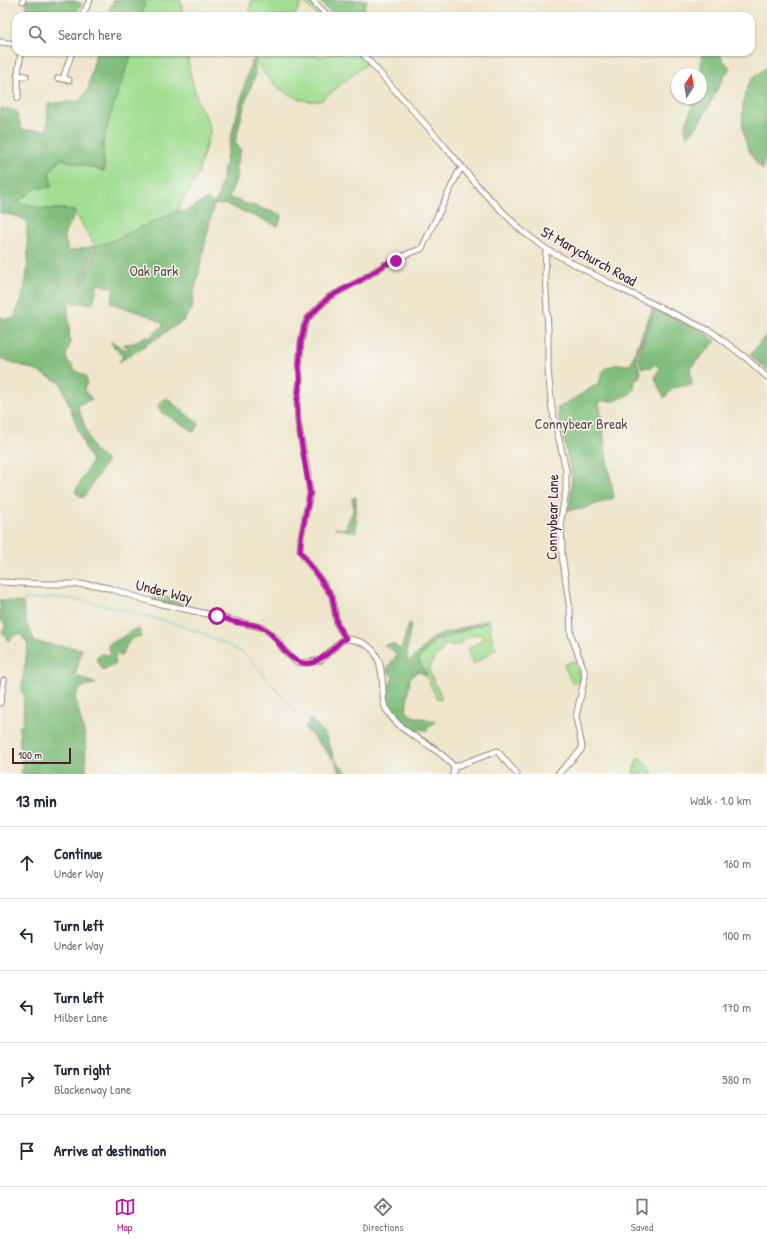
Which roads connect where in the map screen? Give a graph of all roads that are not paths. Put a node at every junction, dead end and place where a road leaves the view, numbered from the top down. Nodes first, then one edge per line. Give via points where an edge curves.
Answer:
1 (312, 0) edge
2 (88, 1) edge
3 (84, 12) edge
4 (324, 12) edge
5 (0, 42) edge
6 (12, 44) edge
7 (20, 56) edge
8 (71, 56) edge
9 (365, 56) edge
10 (18, 76) junction
11 (26, 76) dead end
12 (63, 79) dead end
13 (18, 98) dead end
14 (462, 168) junction
15 (546, 249) junction
16 (767, 377) edge
17 (0, 582) edge
18 (346, 639) junction
19 (4, 680) dead end
20 (0, 702) edge
21 (454, 768) junction
22 (453, 774) edge
23 (517, 774) edge
24 (558, 774) edge

1 - 4 street
2 - 3 street
5 - 6 street
7 - 10 street
8 - 12 street
9 - 14 street, St Marychurch Road
10 - 11 street
10 - 13 street
14 - 15 street, St Marychurch Road via 521,230
14 - 18 street via 421,249 386,264 329,297 308,318 301,342 298,422 310,493 300,551 332,596 337,624
15 - 16 street, St Marychurch Road via 617,287 712,332
15 - 24 street, Connybear Lane via 548,370 552,409 566,470 566,491 561,519 562,556 572,635 585,676 576,717 582,747
17 - 18 street, Under Way via 95,585 152,602 264,628 296,662 321,660
18 - 21 street via 366,644 377,655 384,705 394,719 405,731 447,759
19 - 20 street
21 - 22 street
21 - 23 street via 497,750

